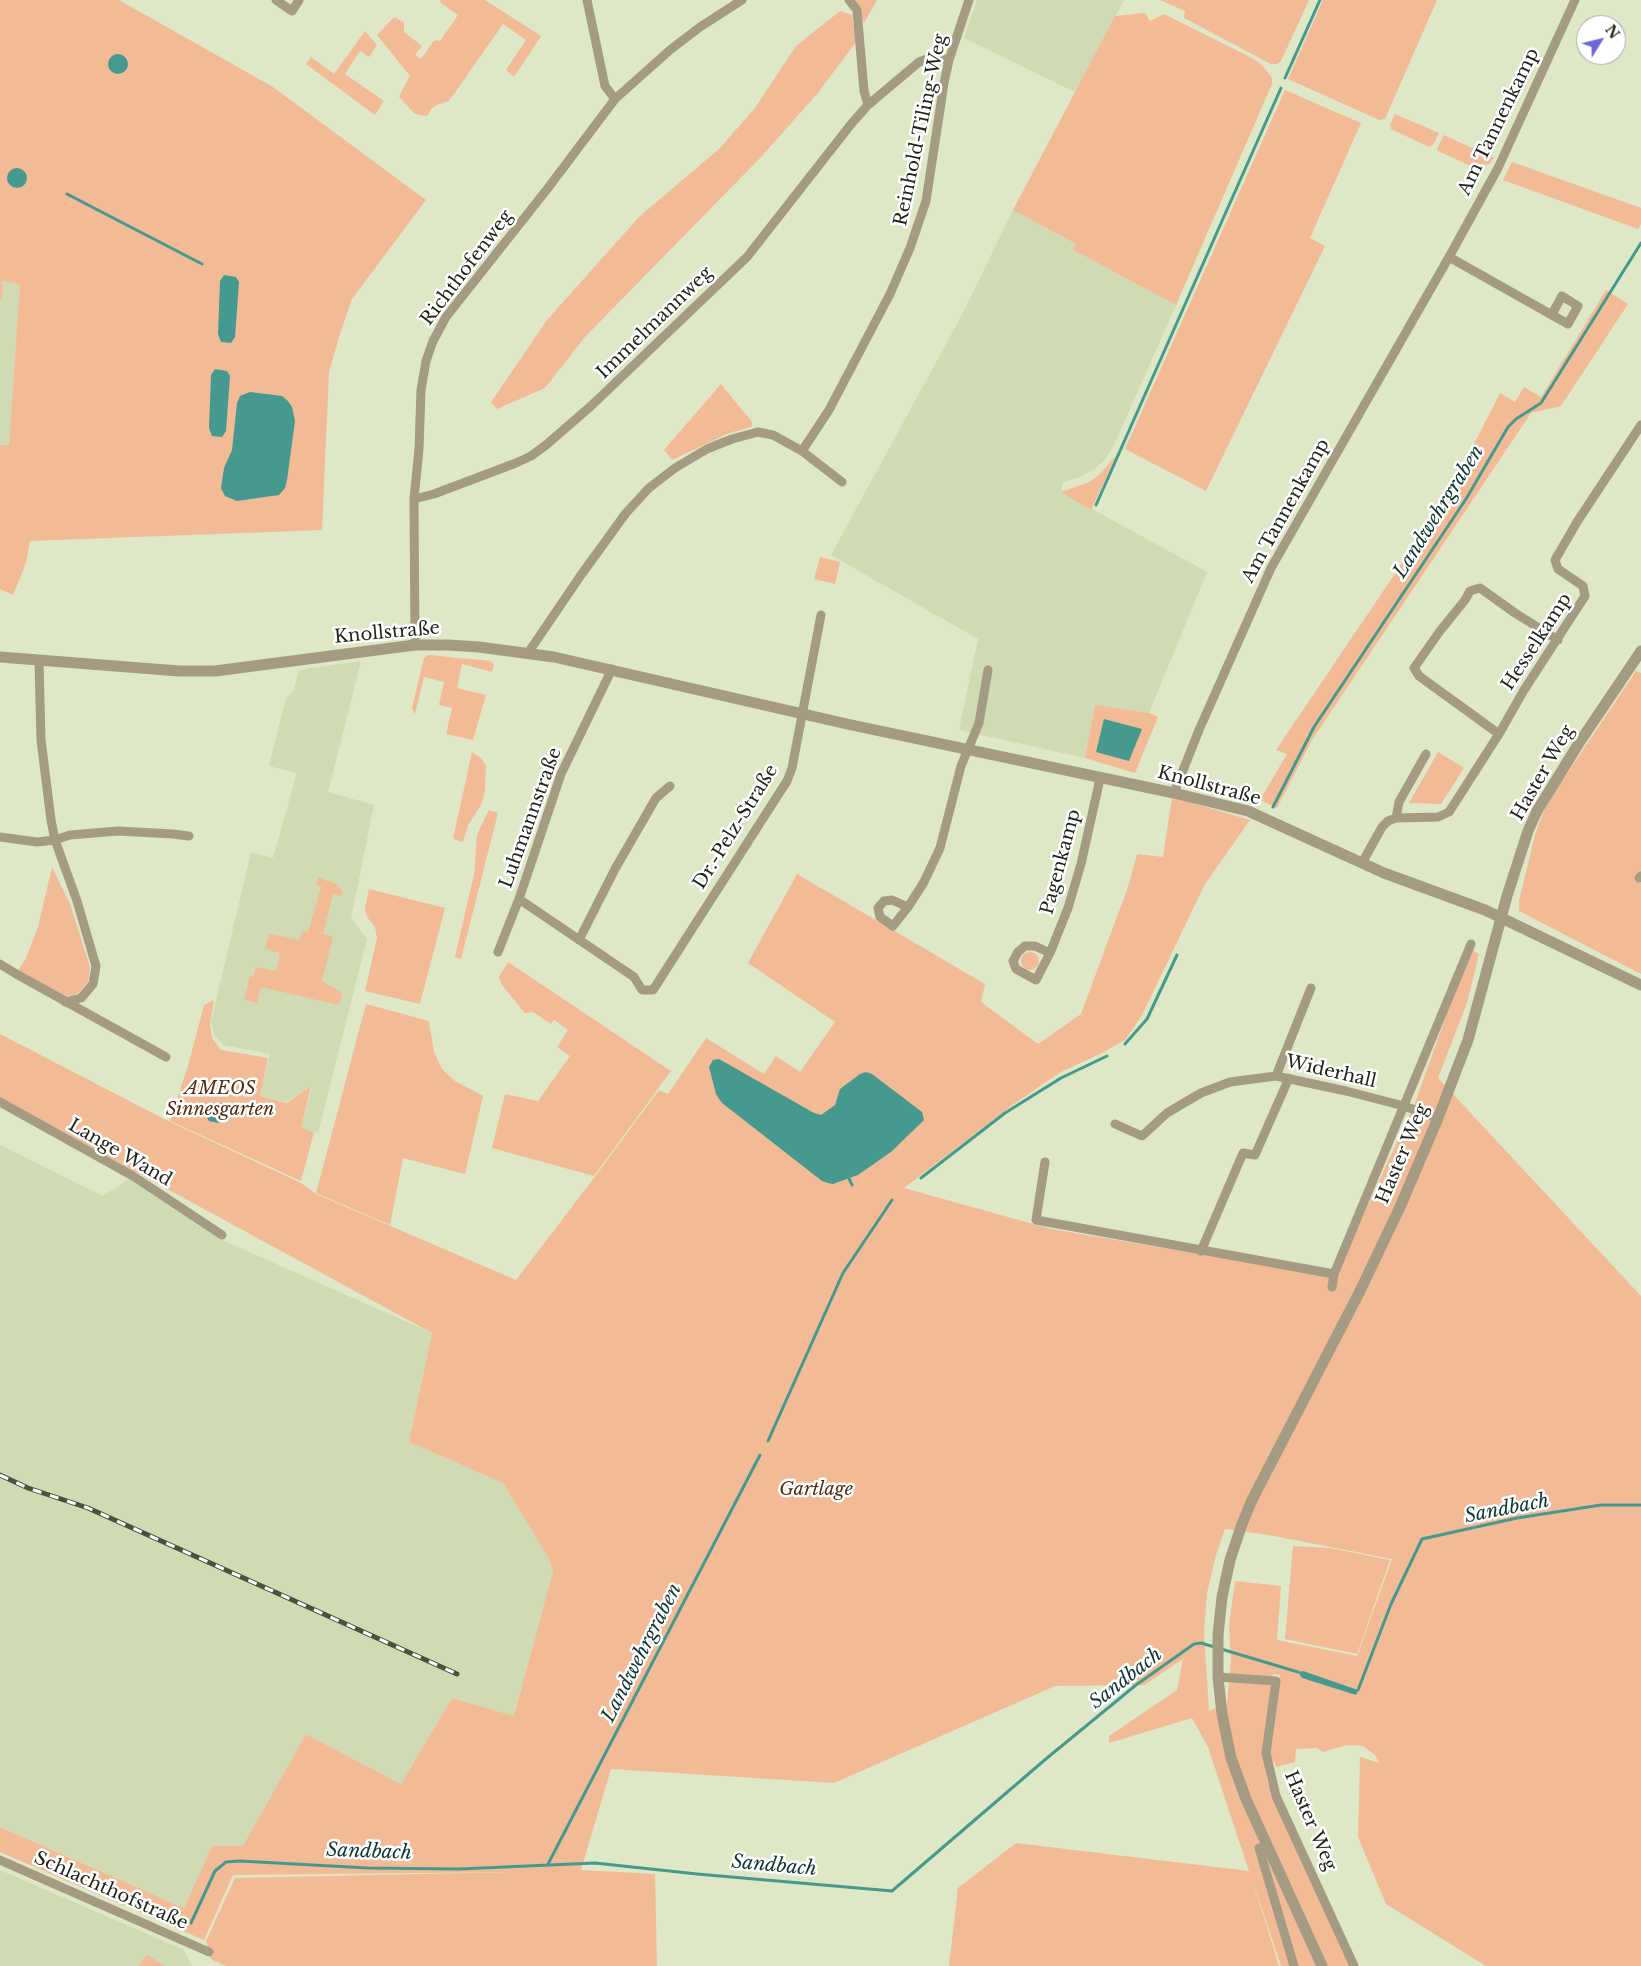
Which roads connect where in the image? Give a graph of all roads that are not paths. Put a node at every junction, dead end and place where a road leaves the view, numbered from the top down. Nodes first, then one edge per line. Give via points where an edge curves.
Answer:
1 (276, 0) edge
2 (299, 0) edge
3 (587, 0) edge
4 (742, 0) edge
5 (849, 0) edge
6 (969, 0) edge
7 (1575, 0) edge
8 (949, 60) junction
9 (615, 99) junction
10 (868, 105) junction
11 (1449, 257) junction
12 (1552, 314) dead end
13 (1641, 425) edge
14 (802, 451) junction
15 (842, 482) dead end
16 (414, 499) junction
17 (821, 615) dead end
18 (1558, 640) junction
19 (415, 645) junction
20 (528, 653) junction
21 (1640, 653) edge
22 (0, 657) edge
23 (39, 661) junction
24 (612, 669) junction
25 (988, 670) dead end
26 (801, 713) junction
27 (1499, 734) junction
28 (968, 749) junction
29 (1426, 754) dead end
30 (1100, 779) junction
31 (670, 786) dead end
32 (1174, 793) junction
33 (1396, 818) junction
34 (189, 836) dead end
35 (0, 837) edge
36 (55, 840) junction
37 (1362, 863) junction
38 (518, 899) junction
39 (908, 907) dead end
40 (1502, 918) junction
41 (579, 940) junction
42 (1471, 944) dead end
43 (498, 952) dead end
44 (1050, 953) dead end
45 (0, 964) edge
46 (1641, 985) edge
47 (1311, 988) dead end
48 (66, 1002) junction
49 (166, 1057) dead end
50 (1276, 1076) junction
51 (1289, 1078) junction
52 (0, 1102) edge
53 (1404, 1106) junction
54 (1438, 1118) junction
55 (1114, 1124) dead end
56 (1046, 1162) dead end
57 (222, 1235) dead end
58 (1201, 1251) junction
59 (1334, 1274) junction
60 (1332, 1287) dead end
61 (1218, 1677) junction
62 (1259, 1848) dead end
63 (0, 1860) edge
64 (209, 1952) dead end
65 (1294, 1966) edge
66 (1322, 1966) edge
67 (1354, 1966) edge

1 - 2 street via 292,11
3 - 9 street via 605,86
4 - 9 street, Richthofenweg via 670,50
5 - 10 street via 857,10
6 - 8 street, Reinhold-Tiling-Weg
7 - 11 street, Am Tannenkamp via 1498,168
8 - 10 street, Immelmannweg via 932,57 919,62
8 - 14 street, Reinhold-Tiling-Weg via 926,200 910,248 890,294 829,410
9 - 16 street, Richthofenweg via 446,317 433,340 420,390
10 - 16 street, Immelmannweg via 747,257 592,406 531,456
11 - 12 street
11 - 32 street, Am Tannenkamp via 1271,568 1198,730
13 - 18 street, Hesselkamp via 1555,560 1558,569 1584,586 1585,596
14 - 15 street
14 - 20 street via 773,435 758,432 732,439 675,468 649,488 626,513
16 - 19 street, Richthofenweg
17 - 26 street
18 - 27 street, Hesselkamp
18 - 27 street via 1480,588 1470,591 1414,668 1419,676
19 - 20 street, Knollstraße
19 - 23 street, Knollstraße via 215,671
20 - 24 street, Knollstraße
21 - 40 street, Haster Weg via 1537,811
22 - 23 street, Knollstraße
23 - 36 street via 41,740
24 - 26 street, Knollstraße
24 - 38 street, Luhmannstraße via 561,774
25 - 28 street via 979,722
26 - 28 street, Knollstraße
26 - 41 street, Dr.-Pelz-Straße via 787,781 653,990 642,990 634,977
27 - 33 street, Hesselkamp via 1449,812 1438,817
28 - 30 street, Knollstraße
28 - 39 street via 940,848
29 - 33 street via 1399,802
30 - 32 street, Knollstraße
30 - 44 street, Pagenkamp via 1068,908
31 - 41 street via 656,798 615,868
32 - 37 street, Knollstraße via 1256,814
33 - 37 street via 1382,827
34 - 36 street via 118,831 70,835
35 - 36 street via 37,842
36 - 48 street via 96,966 93,984 81,998
37 - 40 street, Knollstraße
38 - 41 street
38 - 43 street, Luhmannstraße
40 - 46 street, Knollstraße
40 - 54 street, Haster Weg via 1468,1040
42 - 53 street, Haster Weg
45 - 48 street
47 - 50 street
48 - 49 street
50 - 51 street, Widerhall
50 - 55 street, Widerhall via 1230,1082 1201,1093 1167,1113 1142,1136
51 - 53 street, Widerhall
51 - 58 street via 1255,1155 1243,1153
52 - 57 street, Lange Wand via 133,1176
53 - 54 street, Widerhall
53 - 59 street, Haster Weg
54 - 61 street, Haster Weg via 1360,1291 1242,1524 1222,1596
56 - 58 street via 1036,1220
58 - 59 street
59 - 60 street, Haster Weg
61 - 66 street, Haster Weg via 1231,1758 1246,1799
61 - 67 street, Haster Weg via 1276,1681 1266,1753 1276,1796
62 - 65 street
63 - 64 street, Schlachthofstraße

